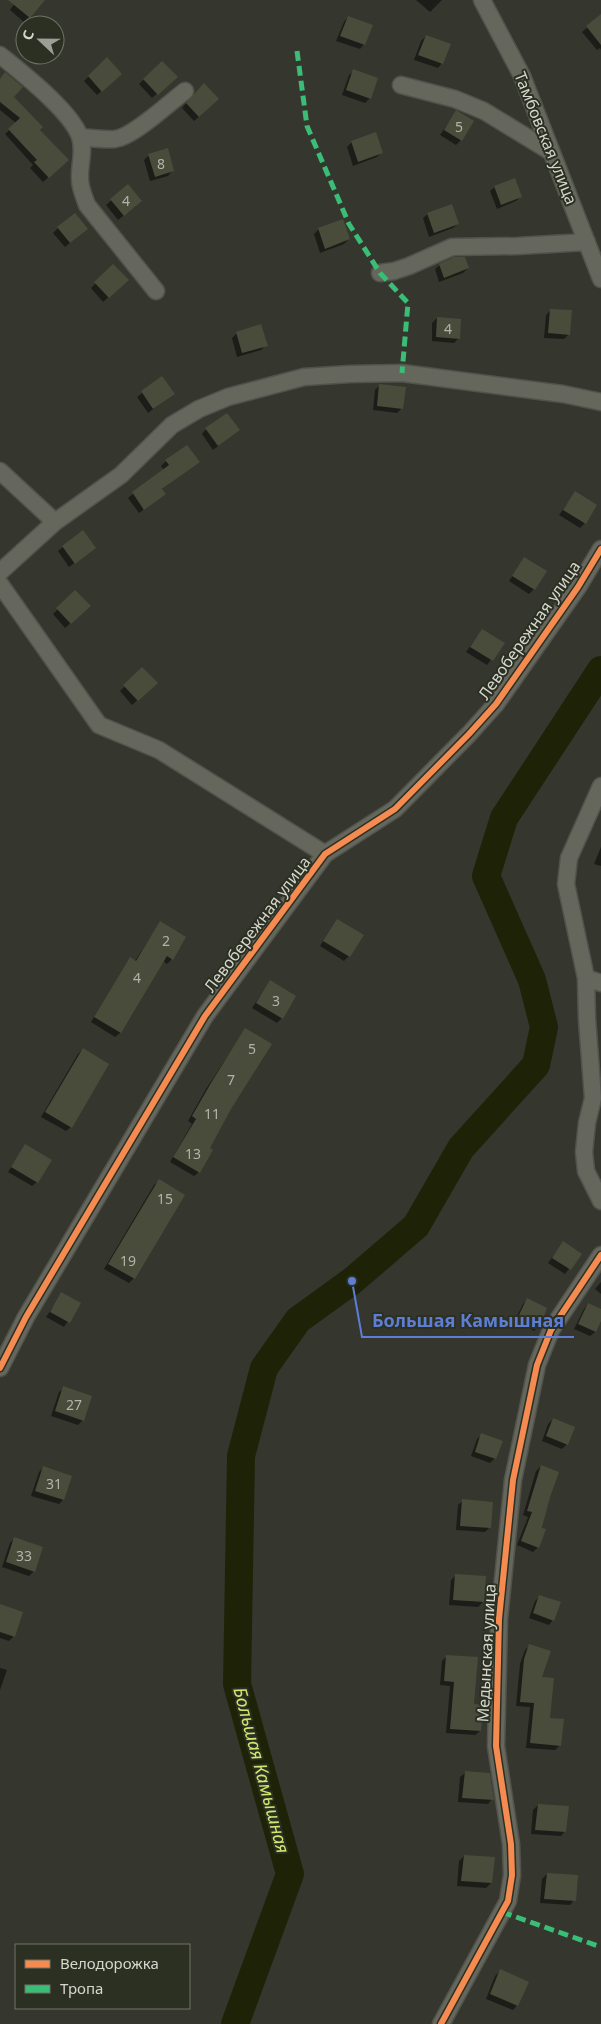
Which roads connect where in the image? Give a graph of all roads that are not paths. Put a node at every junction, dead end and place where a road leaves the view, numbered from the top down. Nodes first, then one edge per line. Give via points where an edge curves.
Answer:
1 (482, 0) edge
2 (0, 56) edge
3 (401, 85) dead end
4 (186, 92) dead end
5 (80, 137) junction
6 (552, 152) junction
7 (587, 242) junction
8 (380, 273) dead end
9 (600, 275) edge
10 (156, 291) dead end
11 (601, 402) edge
12 (0, 471) edge
13 (55, 522) junction
14 (601, 549) edge
15 (0, 572) edge
16 (0, 584) edge
17 (601, 786) edge
18 (326, 854) junction
19 (593, 980) edge
20 (601, 1201) edge
21 (601, 1254) edge
22 (0, 1368) edge
23 (441, 2024) edge

1 - 6 street, Тамбовская улица via 522,76
2 - 5 street via 40,88 67,117
3 - 6 street via 455,99
4 - 5 street via 149,121 116,139
5 - 10 street via 80,179 87,205
6 - 7 street, Тамбовская улица
7 - 8 street via 452,247 410,266
7 - 9 street, Тамбовская улица
11 - 13 street via 402,373 304,377 228,397 199,409 172,425 121,475
12 - 13 street
13 - 15 street
14 - 18 street, Левобережная улица via 496,704 469,734 395,808
16 - 18 street via 99,724 159,750
17 - 19 street via 569,858 566,884
18 - 22 street, Левобережная улица via 205,1016 26,1317
19 - 20 street via 587,1020 593,1098 584,1152 586,1172
21 - 23 street, Медынская улица via 551,1330 537,1366 513,1480 499,1619 496,1746 511,1844 512,1875 508,1901

